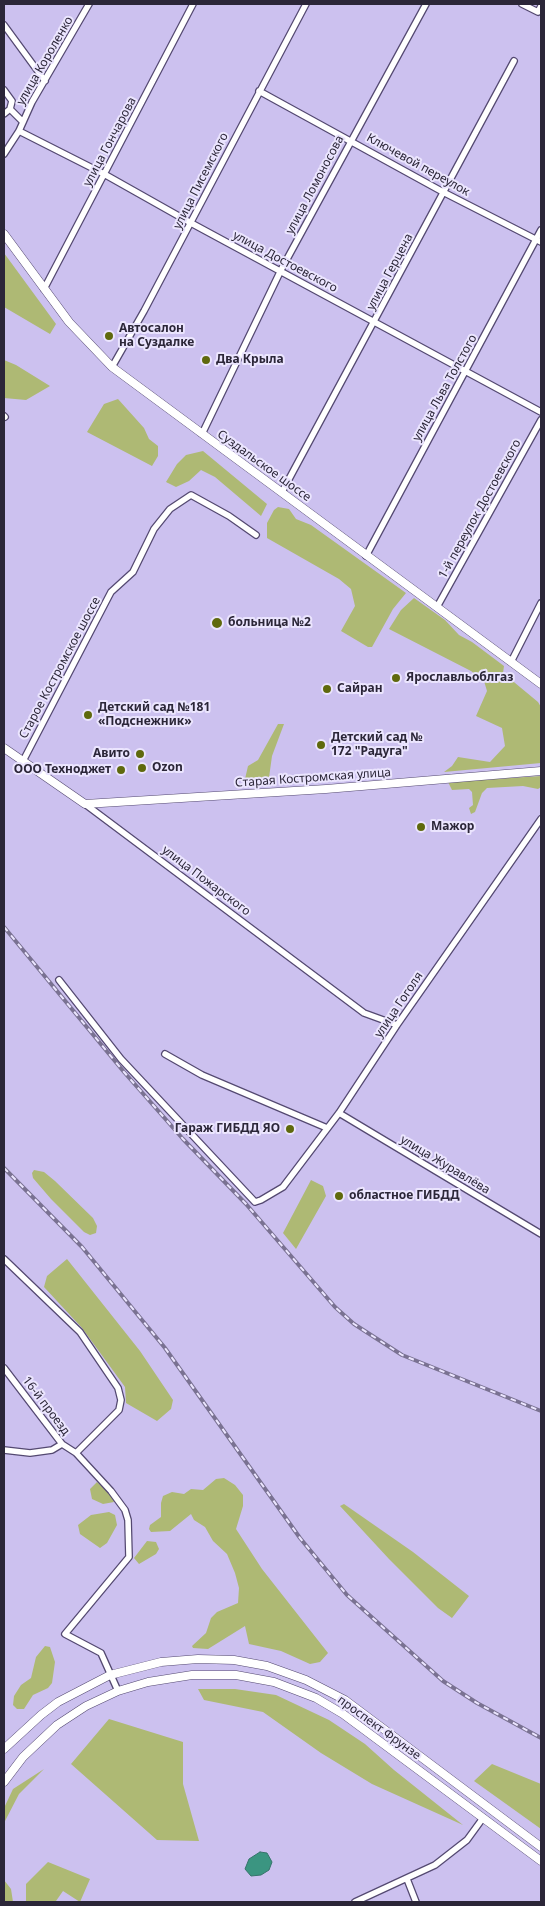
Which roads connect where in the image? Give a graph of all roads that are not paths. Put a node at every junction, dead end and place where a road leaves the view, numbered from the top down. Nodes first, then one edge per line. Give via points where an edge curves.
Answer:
1 (90, 4) edge
2 (193, 4) edge
3 (306, 4) edge
4 (426, 4) edge
5 (522, 4) edge
6 (540, 9) edge
7 (4, 25) edge
8 (514, 61) dead end
9 (45, 81) junction
10 (4, 90) edge
11 (259, 91) junction
12 (10, 109) junction
13 (4, 114) edge
14 (23, 122) junction
15 (19, 131) junction
16 (350, 139) junction
17 (4, 154) edge
18 (104, 174) junction
19 (443, 192) junction
20 (191, 223) junction
21 (541, 230) edge
22 (4, 234) edge
23 (539, 241) edge
24 (281, 270) junction
25 (44, 290) junction
26 (374, 322) junction
27 (112, 367) junction
28 (467, 370) junction
29 (541, 412) edge
30 (541, 420) edge
31 (202, 434) junction
32 (282, 492) junction
33 (256, 535) dead end
34 (366, 556) junction
35 (541, 603) edge
36 (437, 607) junction
37 (511, 662) junction
38 (541, 684) edge
39 (4, 748) edge
40 (23, 761) junction
41 (541, 771) edge
42 (85, 804) junction
43 (541, 818) edge
44 (59, 980) dead end
45 (397, 1025) junction
46 (165, 1054) dead end
47 (340, 1113) junction
48 (327, 1128) junction
49 (541, 1234) edge
50 (4, 1259) edge
51 (4, 1368) edge
52 (62, 1444) junction
53 (4, 1450) edge
54 (76, 1453) junction
55 (110, 1675) junction
56 (118, 1691) junction
57 (4, 1749) edge
58 (4, 1782) edge
59 (483, 1818) junction
60 (541, 1847) edge
61 (541, 1861) edge
62 (407, 1879) junction
63 (355, 1902) edge
64 (416, 1902) edge

1 - 9 street, улица Короленко
2 - 18 street, улица Гончарова
3 - 11 street, улица Писемского
4 - 16 street, улица Ломоносова
5 - 6 street
7 - 9 street
8 - 19 street, улица Герцена
9 - 14 street, улица Короленко
10 - 12 street via 12,101
11 - 16 street, Ключевой переулок
11 - 20 street, улица Писемского
12 - 13 street
12 - 14 street
14 - 15 street, улица Короленко
15 - 17 street, улица Короленко
15 - 18 street, улица Достоевского
16 - 19 street, Ключевой переулок
16 - 24 street, улица Ломоносова
18 - 20 street, улица Достоевского
18 - 25 street, улица Гончарова
19 - 23 street, Ключевой переулок
19 - 26 street, улица Герцена
20 - 24 street, улица Достоевского
20 - 27 street, улица Писемского
21 - 23 street, улица Льва Толстого
22 - 25 main road, Суздальское шоссе
23 - 28 street, улица Льва Толстого
24 - 26 street, улица Достоевского
24 - 31 street, улица Ломоносова
25 - 27 main road, Суздальское шоссе
26 - 28 street, улица Достоевского
26 - 32 street, улица Герцена
27 - 31 main road, Суздальское шоссе
28 - 29 street, улица Достоевского
28 - 34 street, улица Льва Толстого
30 - 36 street, 1-й переулок Достоевского
31 - 32 main road, Суздальское шоссе
32 - 34 main road, Суздальское шоссе
33 - 40 street, Старое Костромское шоссе via 191,495 170,508 154,529 133,572 111,592
34 - 36 main road, Суздальское шоссе
35 - 37 street
36 - 37 main road, Суздальское шоссе
37 - 38 main road, Суздальское шоссе
39 - 40 main road, улица Пожарского
40 - 42 main road, улица Пожарского
41 - 42 main road, Старая Костромская улица via 317,790
42 - 45 street, улица Пожарского via 364,1013
43 - 45 street, улица Гоголя
44 - 48 street, улица Гоголя via 121,1059 255,1202 284,1187
45 - 47 street, улица Гоголя
46 - 48 street via 202,1075
47 - 48 street, улица Гоголя
47 - 49 street, улица Журавлёва
50 - 54 street via 80,1332 118,1388 120,1410
51 - 52 street, 16-й проезд
52 - 53 street via 52,1450 30,1453
52 - 54 street, 16-й проезд
54 - 55 street, 16-й проезд via 119,1501 128,1520 130,1553 127,1561 66,1634 101,1652
55 - 56 street
55 - 57 main road, проспект Фрунзе via 58,1702
55 - 60 main road, проспект Фрунзе via 161,1662 198,1659 234,1660 268,1666 306,1680 345,1700
56 - 58 main road, проспект Фрунзе via 57,1725 23,1756
56 - 59 main road, проспект Фрунзе via 192,1675 236,1675 274,1682 316,1698 343,1714
59 - 61 main road, проспект Фрунзе
59 - 62 street via 467,1840 435,1865
62 - 63 street
62 - 64 street

